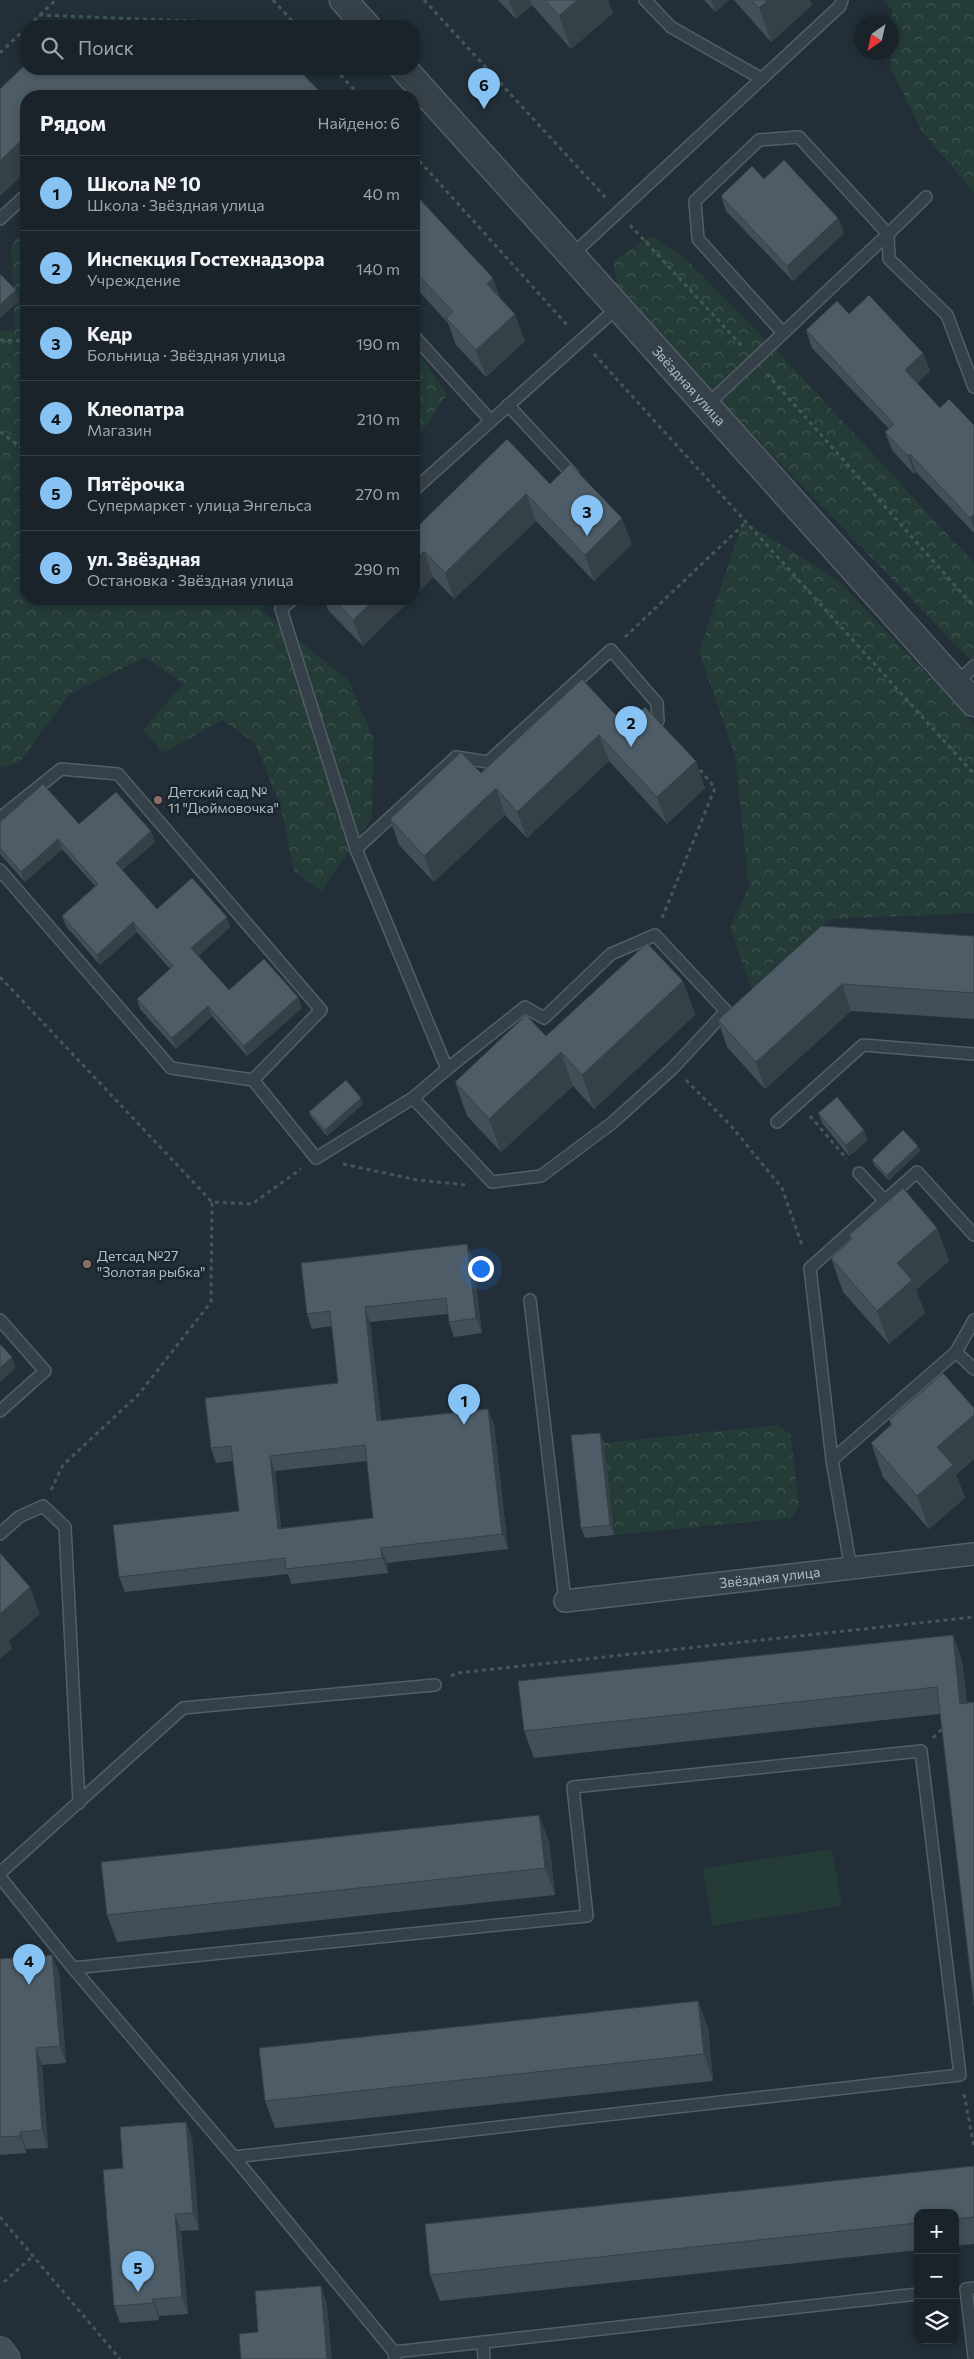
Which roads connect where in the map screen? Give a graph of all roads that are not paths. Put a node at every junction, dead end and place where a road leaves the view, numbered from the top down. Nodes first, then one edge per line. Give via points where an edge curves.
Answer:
1 (645, 0) edge
2 (842, 0) edge
3 (409, 75) edge
4 (762, 79) junction
5 (926, 197) dead end
6 (20, 201) edge
7 (0, 219) edge
8 (888, 234) junction
9 (571, 256) junction
10 (617, 308) junction
11 (783, 333) junction
12 (420, 343) edge
13 (974, 387) edge
14 (508, 406) junction
15 (706, 406) junction
16 (491, 421) junction
17 (573, 475) edge
18 (420, 485) edge
19 (286, 605) edge
20 (965, 675) edge
21 (974, 704) edge
22 (658, 721) edge
23 (0, 818) edge
24 (356, 849) junction
25 (0, 870) edge
26 (974, 1054) edge
27 (447, 1069) junction
28 (253, 1080) junction
29 (413, 1098) junction
30 (777, 1122) dead end
31 (859, 1173) road end
32 (885, 1201) junction
33 (974, 1235) edge
34 (530, 1300) dead end
35 (0, 1320) edge
36 (974, 1320) edge
37 (956, 1352) junction
38 (974, 1369) edge
39 (0, 1412) edge
40 (832, 1460) junction
41 (0, 1534) edge
42 (974, 1554) edge
43 (852, 1568) junction
44 (565, 1601) joint
45 (435, 1686) road end
46 (79, 1803) junction
47 (0, 1873) edge
48 (0, 1878) edge
49 (73, 1968) junction
50 (234, 2157) junction
51 (965, 2289) edge
52 (914, 2294) edge
53 (483, 2342) junction
54 (0, 2351) edge
55 (394, 2355) edge
56 (974, 2356) edge
57 (6, 2359) edge
58 (484, 2359) edge

1 - 4 lane via 671,27
2 - 4 lane via 840,6
3 - 9 street, Звёздная улица
4 - 9 lane
5 - 8 lane
6 - 7 lane
8 - 11 lane
8 - 11 lane via 799,137 759,140 695,201 698,239
8 - 13 lane via 889,258 948,315
9 - 10 street, Звёздная улица
10 - 14 lane
10 - 15 street, Звёздная улица
11 - 15 lane
12 - 16 lane
14 - 16 lane
14 - 17 lane
15 - 20 street, Звёздная улица
16 - 18 lane
19 - 24 lane via 281,609
20 - 21 street, Звёздная улица
22 - 24 lane via 657,703 612,650 488,762 456,756
23 - 28 lane via 61,769 118,774 321,1010
24 - 27 lane
25 - 28 lane via 171,1068
26 - 30 lane via 863,1045
27 - 29 lane
27 - 29 lane via 525,1007 544,1018 611,954 655,935 726,1011 672,1069 612,1123 542,1176 492,1182
28 - 29 lane via 316,1158
31 - 32 lane
32 - 33 lane via 917,1172
32 - 40 lane via 810,1268
34 - 44 lane
35 - 39 lane via 45,1371
36 - 37 lane
37 - 38 lane
37 - 40 lane
40 - 43 lane
41 - 46 lane via 19,1517 43,1506 64,1527
42 - 43 street, Звёздная улица
43 - 44 street, Звёздная улица
45 - 46 lane via 183,1708
46 - 47 lane
48 - 49 lane
49 - 50 lane
49 - 50 lane via 586,1916 572,1787 921,1751 960,2075
50 - 55 lane
51 - 56 lane
52 - 53 lane
53 - 55 lane
53 - 58 lane
54 - 57 main road

